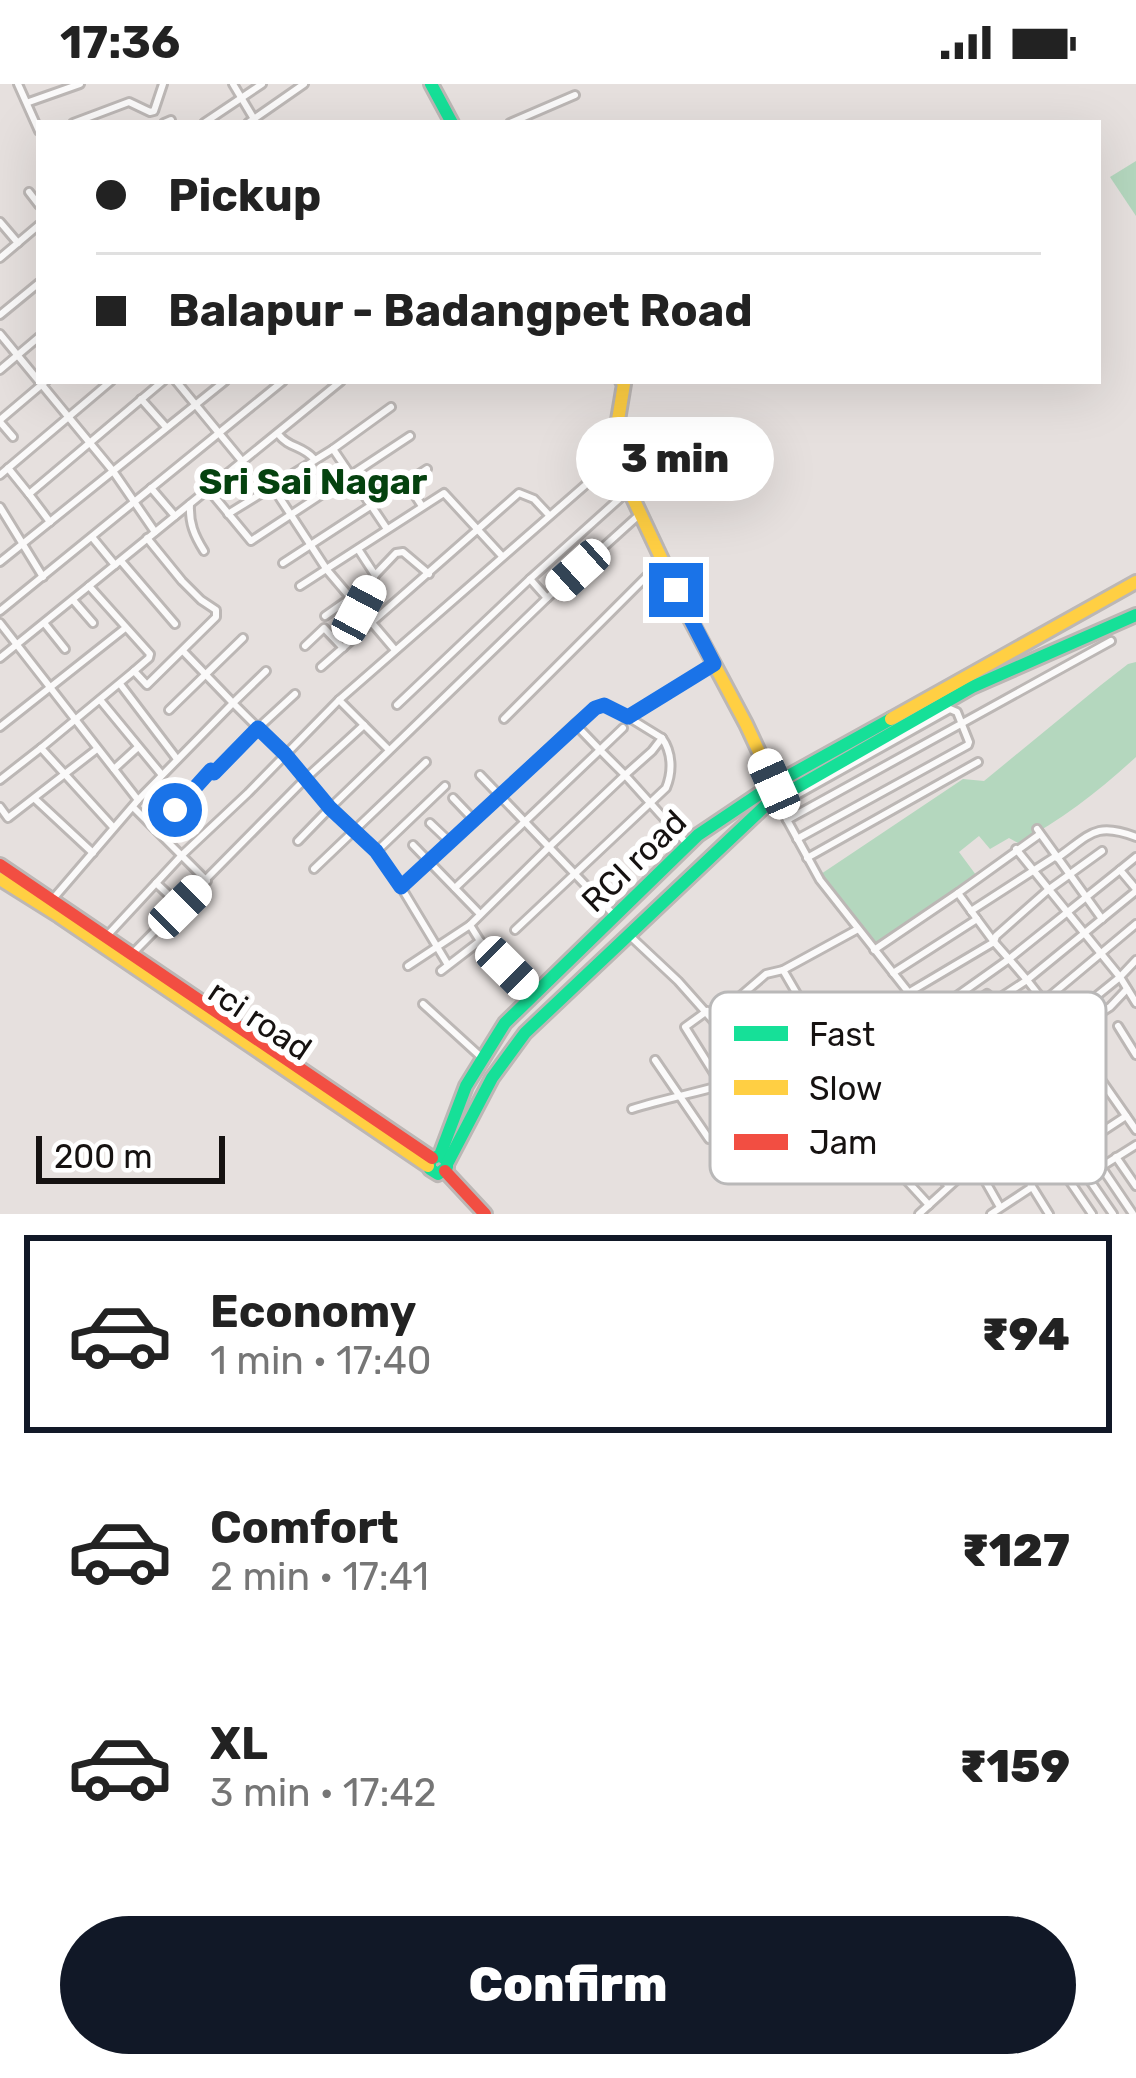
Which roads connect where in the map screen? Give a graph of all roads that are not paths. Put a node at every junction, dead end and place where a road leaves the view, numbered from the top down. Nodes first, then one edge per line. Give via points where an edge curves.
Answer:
1 (18, 84) edge
2 (80, 84) edge
3 (163, 84) edge
4 (233, 84) edge
5 (262, 84) edge
6 (304, 84) edge
7 (431, 84) edge
8 (575, 95) dead end
9 (241, 98) junction
10 (28, 102) junction
11 (154, 111) junction
12 (536, 111) junction
13 (81, 120) edge
14 (162, 120) edge
15 (208, 120) edge
16 (251, 120) edge
17 (252, 120) edge
18 (450, 120) edge
19 (516, 120) edge
20 (540, 120) edge
21 (36, 123) edge
22 (29, 192) dead end
23 (36, 201) edge
24 (0, 222) edge
25 (36, 228) edge
26 (18, 243) junction
27 (0, 258) edge
28 (36, 285) edge
29 (0, 314) edge
30 (0, 334) edge
31 (36, 340) edge
32 (18, 356) junction
33 (0, 370) edge
34 (36, 375) edge
35 (43, 384) edge
36 (45, 384) edge
37 (107, 384) edge
38 (159, 384) edge
39 (179, 384) edge
40 (221, 384) edge
41 (280, 384) edge
42 (337, 384) edge
43 (622, 384) edge
44 (141, 399) junction
45 (196, 404) junction
46 (392, 407) dead end
47 (69, 416) junction
48 (0, 421) edge
49 (166, 428) junction
50 (219, 433) junction
51 (278, 434) junction
52 (410, 436) dead end
53 (13, 437) dead end
54 (90, 442) junction
55 (333, 449) junction
56 (314, 459) junction
57 (615, 460) junction
58 (242, 461) junction
59 (8, 468) junction
60 (427, 469) dead end
61 (113, 471) junction
62 (0, 475) edge
63 (350, 476) junction
64 (406, 482) junction
65 (272, 486) junction
66 (151, 488) junction
67 (208, 489) junction
68 (628, 491) junction
69 (29, 494) junction
70 (133, 503) junction
71 (190, 504) junction
72 (369, 504) junction
73 (422, 506) junction
74 (0, 507) edge
75 (228, 514) junction
76 (291, 514) junction
77 (640, 514) junction
78 (549, 515) junction
79 (175, 516) junction
80 (50, 522) junction
81 (387, 530) junction
82 (478, 530) junction
83 (155, 532) junction
84 (92, 537) junction
85 (147, 538) junction
86 (22, 544) junction
87 (310, 544) junction
88 (358, 549) junction
89 (204, 551) dead end
90 (502, 556) junction
91 (663, 560) junction
92 (0, 562) edge
93 (118, 563) junction
94 (283, 563) dead end
95 (327, 570) junction
96 (375, 574) junction
97 (429, 574) junction
98 (43, 577) junction
99 (530, 579) junction
100 (1136, 582) edge
101 (89, 586) junction
102 (301, 586) dead end
103 (548, 598) junction
104 (349, 599) junction
105 (73, 600) junction
106 (359, 610) junction
107 (0, 611) edge
108 (1136, 615) edge
109 (325, 616) dead end
110 (1066, 622) junction
111 (0, 623) edge
112 (44, 623) junction
113 (93, 623) dead end
114 (371, 623) junction
115 (175, 624) dead end
116 (125, 628) junction
117 (243, 638) dead end
118 (1075, 640) junction
119 (1112, 641) dead end
120 (17, 644) junction
121 (305, 646) dead end
122 (343, 648) junction
123 (65, 649) dead end
124 (395, 650) junction
125 (183, 651) junction
126 (0, 658) edge
127 (714, 664) junction
128 (321, 668) dead end
129 (266, 670) dead end
130 (134, 671) junction
131 (206, 676) junction
132 (120, 684) junction
133 (50, 688) junction
134 (295, 694) dead end
135 (339, 700) junction
136 (101, 701) junction
137 (233, 703) junction
138 (397, 705) dead end
139 (169, 710) dead end
140 (628, 717) junction
141 (504, 719) dead end
142 (76, 721) junction
143 (1, 723) edge
144 (575, 724) junction
145 (962, 724) junction
146 (364, 725) junction
147 (258, 728) junction
148 (623, 728) dead end
149 (662, 738) junction
150 (41, 748) junction
151 (137, 748) junction
152 (98, 749) junction
153 (389, 750) junction
154 (600, 750) junction
155 (285, 754) junction
156 (177, 759) junction
157 (426, 762) dead end
158 (978, 762) dead end
159 (114, 770) junction
160 (162, 775) junction
161 (481, 775) dead end
162 (626, 775) junction
163 (64, 776) junction
164 (0, 779) edge
165 (305, 779) junction
166 (446, 786) dead end
167 (776, 795) junction
168 (499, 796) junction
169 (454, 798) dead end
170 (35, 799) junction
171 (135, 803) junction
172 (650, 803) junction
173 (0, 807) edge
174 (330, 808) junction
175 (473, 819) junction
176 (787, 820) junction
177 (524, 821) junction
178 (430, 823) dead end
179 (114, 828) junction
180 (157, 830) junction
181 (353, 831) junction
182 (1136, 837) edge
183 (797, 840) junction
184 (298, 841) dead end
185 (450, 842) junction
186 (413, 845) dead end
187 (688, 845) junction
188 (549, 848) junction
189 (1016, 849) junction
190 (376, 851) junction
191 (1102, 851) dead end
192 (93, 853) junction
193 (182, 855) junction
194 (1136, 856) edge
195 (1057, 857) junction
196 (807, 858) junction
197 (429, 862) junction
198 (671, 862) junction
199 (0, 865) edge
200 (314, 869) dead end
201 (1120, 869) junction
202 (1034, 872) junction
203 (574, 873) junction
204 (1069, 874) junction
205 (686, 878) junction
206 (0, 879) edge
207 (207, 881) junction
208 (156, 883) junction
209 (401, 887) junction
210 (455, 888) junction
211 (1048, 890) junction
212 (1136, 890) edge
213 (958, 893) junction
214 (171, 897) dead end
215 (1085, 897) junction
216 (52, 901) junction
217 (971, 910) junction
218 (1066, 910) junction
219 (479, 914) junction
220 (615, 916) junction
221 (977, 919) junction
222 (1102, 919) junction
223 (1136, 924) edge
224 (470, 925) junction
225 (858, 929) junction
226 (515, 930) dead end
227 (1085, 932) junction
228 (628, 934) junction
229 (105, 938) junction
230 (480, 941) junction
231 (994, 942) junction
232 (438, 946) junction
233 (874, 950) junction
234 (1102, 955) junction
235 (130, 956) junction
236 (1009, 959) junction
237 (1136, 960) edge
238 (408, 966) dead end
239 (783, 970) junction
240 (892, 973) junction
241 (150, 974) junction
242 (1120, 977) junction
243 (1027, 980) junction
244 (745, 992) edge
245 (796, 992) edge
246 (907, 992) edge
247 (910, 992) edge
248 (963, 992) edge
249 (1009, 992) edge
250 (1036, 992) edge
251 (1056, 992) edge
252 (1101, 992) edge
253 (1133, 994) edge
254 (533, 995) junction
255 (423, 1004) dead end
256 (1106, 1011) edge
257 (710, 1014) joint
258 (1118, 1026) dead end
259 (1136, 1054) edge
260 (480, 1056) junction
261 (655, 1060) dead end
262 (710, 1067) edge
263 (1106, 1087) edge
264 (710, 1090) edge
265 (676, 1095) junction
266 (632, 1109) dead end
267 (1126, 1116) junction
268 (1106, 1130) edge
269 (1136, 1130) edge
270 (709, 1139) dead end
271 (1136, 1144) edge
272 (1116, 1157) junction
273 (438, 1163) junction
274 (1106, 1164) edge
275 (1106, 1174) edge
276 (909, 1184) edge
277 (984, 1184) edge
278 (1030, 1184) edge
279 (1072, 1184) edge
280 (1092, 1184) edge
281 (949, 1186) edge
282 (1136, 1186) edge
283 (1032, 1187) junction
284 (925, 1210) edge
285 (995, 1212) edge
286 (485, 1214) edge
287 (1049, 1214) edge
288 (1092, 1214) edge
289 (1113, 1214) edge
290 (1133, 1214) edge

1 - 10 street
2 - 10 street
3 - 11 street
4 - 9 street
5 - 9 street
6 - 17 street
7 - 18 main road
8 - 12 street
9 - 15 street
9 - 16 street
10 - 21 street
11 - 13 street via 129,102
11 - 14 street
12 - 19 street
12 - 20 street
22 - 23 street
24 - 26 street
25 - 26 street
26 - 27 street
28 - 29 street
30 - 32 street
31 - 32 street
32 - 33 street
32 - 34 street
35 - 48 street
36 - 47 street
37 - 47 street
38 - 44 street
39 - 45 street
40 - 45 street
41 - 50 street
42 - 51 street
43 - 57 main road
44 - 49 street
44 - 54 street
45 - 49 street
45 - 50 street
46 - 55 street
47 - 54 street
47 - 59 street
48 - 53 street
49 - 61 street
50 - 58 street
50 - 66 street
51 - 56 street
51 - 58 street
52 - 63 street
54 - 61 street
54 - 69 street
55 - 56 street
55 - 63 street
56 - 65 street
57 - 68 main road
57 - 78 street
58 - 67 street
59 - 62 street
59 - 69 street
60 - 64 street
61 - 70 street
61 - 80 street
63 - 72 street
63 - 76 street
64 - 72 street
64 - 73 street
65 - 75 street
65 - 76 street
66 - 70 street
66 - 79 street
67 - 71 street
67 - 75 street
68 - 77 main road
68 - 99 street
69 - 80 street
70 - 83 street
70 - 84 street
71 - 79 street
71 - 89 street
72 - 81 street
72 - 87 street
73 - 81 street
73 - 82 street via 444,493
74 - 86 street
75 - 76 street via 249,541
76 - 87 street
77 - 91 main road
77 - 103 street
78 - 82 street via 519,493
78 - 90 street
79 - 83 street
80 - 86 street
81 - 88 street
82 - 90 street
82 - 97 street
83 - 85 street
84 - 93 street
84 - 98 street
85 - 93 street
85 - 125 street via 216,610
86 - 92 street
86 - 98 street
87 - 94 street
87 - 95 street
88 - 95 street
88 - 96 street
90 - 124 street
91 - 127 main road
91 - 141 street
93 - 101 street
93 - 115 street
95 - 102 street
95 - 104 street
96 - 97 street via 403,552
96 - 106 street
97 - 114 street
98 - 107 street
99 - 103 street
99 - 138 street
100 - 110 main road, RCI road
101 - 105 street
101 - 116 street
103 - 153 street
104 - 106 street
104 - 109 street
105 - 112 street
105 - 113 street
106 - 114 street
108 - 118 main road
110 - 118 main road
110 - 167 main road, RCI road
111 - 120 street
112 - 120 street
112 - 123 street
114 - 122 street
114 - 124 street
116 - 130 street via 150,654
116 - 133 street
117 - 131 street
118 - 167 main road
119 - 145 street
120 - 126 street
120 - 133 street
121 - 122 street via 324,628
122 - 128 street
124 - 135 street
125 - 130 street via 147,685
125 - 131 street
127 - 140 street
127 - 167 main road
129 - 137 street
130 - 132 street
131 - 137 street
131 - 139 street
132 - 136 street
132 - 156 street
133 - 142 street
133 - 143 street
134 - 147 street
135 - 146 street
135 - 155 street
136 - 142 street
136 - 151 street
137 - 147 street
137 - 156 street
140 - 144 street via 604,705
140 - 149 street
142 - 150 street
142 - 152 street
144 - 154 street
144 - 168 street
145 - 167 street via 950,709
145 - 176 street
145 - 183 street via 968,745
146 - 153 street
146 - 165 street
147 - 155 street
147 - 180 street
148 - 154 street
149 - 162 street
149 - 172 street via 670,778
150 - 163 street
150 - 164 street
151 - 159 street
151 - 160 street
152 - 159 street
152 - 163 street
153 - 174 street
154 - 162 street
154 - 177 street
155 - 165 street
155 - 193 street
156 - 160 street
157 - 181 street
158 - 196 street
159 - 171 street
160 - 171 street
161 - 168 street
162 - 172 street
162 - 188 street
163 - 170 street
163 - 179 street
165 - 174 street
165 - 207 street
166 - 190 street
167 - 176 street
167 - 187 main road, RCI road via 717,820
167 - 205 main road
168 - 175 street
168 - 177 street
169 - 175 street
170 - 173 street via 8,818
170 - 192 street
171 - 179 street
171 - 180 street
172 - 187 street
172 - 203 street
174 - 181 street
174 - 184 street
175 - 185 street
176 - 183 street
177 - 188 street
177 - 210 street
178 - 185 street
179 - 192 street
180 - 193 street
181 - 190 street
181 - 200 street
182 - 195 street via 1097,830
183 - 196 street
185 - 197 street
186 - 197 street
187 - 198 main road, RCI road
188 - 203 street
188 - 219 street
189 - 195 street via 1039,831
189 - 202 street
189 - 213 street
190 - 209 street
191 - 204 street
192 - 216 street
193 - 207 street
193 - 208 street
194 - 201 street
195 - 202 street
195 - 204 street
196 - 225 street
197 - 209 street
197 - 210 street
198 - 205 main road
198 - 220 main road, RCI road
199 - 216 main road, RCI road
201 - 212 street
201 - 215 street
202 - 211 street
202 - 217 street
203 - 220 street
203 - 226 street
204 - 211 street
204 - 215 street
205 - 228 main road
206 - 241 main road
207 - 235 street
208 - 214 street
208 - 229 street
209 - 232 street
210 - 219 street
211 - 218 street
211 - 231 street
212 - 222 street
213 - 217 street
213 - 233 street
215 - 218 street
215 - 222 street
216 - 229 main road, RCI road
217 - 221 street
218 - 227 street
218 - 236 street
219 - 224 street
220 - 254 main road, RCI road
221 - 231 street
221 - 240 street
222 - 227 street
223 - 234 street
224 - 230 street
224 - 232 street
225 - 233 street
225 - 239 street
227 - 234 street
227 - 243 street
228 - 257 street
228 - 273 main road via 507,1056 469,1126
229 - 235 main road, RCI road
230 - 232 street via 445,968
230 - 254 street
231 - 236 street
231 - 247 street
232 - 238 street
233 - 240 street
234 - 242 street
234 - 251 street
235 - 241 main road, RCI road
236 - 243 street
236 - 248 street
237 - 242 street
239 - 244 street
239 - 245 street
240 - 246 street
241 - 273 main road, RCI road
242 - 252 street
242 - 253 street
243 - 249 street
243 - 250 street
253 - 256 street
254 - 260 main road, RCI road
255 - 260 street
257 - 262 street via 685,1027
258 - 259 street
260 - 273 main road, RCI road
261 - 265 street
263 - 267 street
264 - 265 street
265 - 266 street
265 - 270 street
267 - 268 street
267 - 269 street
271 - 272 street
272 - 274 street
272 - 282 street
273 - 286 main road, RCI road
275 - 290 street
276 - 284 street
277 - 285 street
278 - 283 street
279 - 288 street
280 - 289 street
281 - 284 street
283 - 285 street
283 - 287 street

